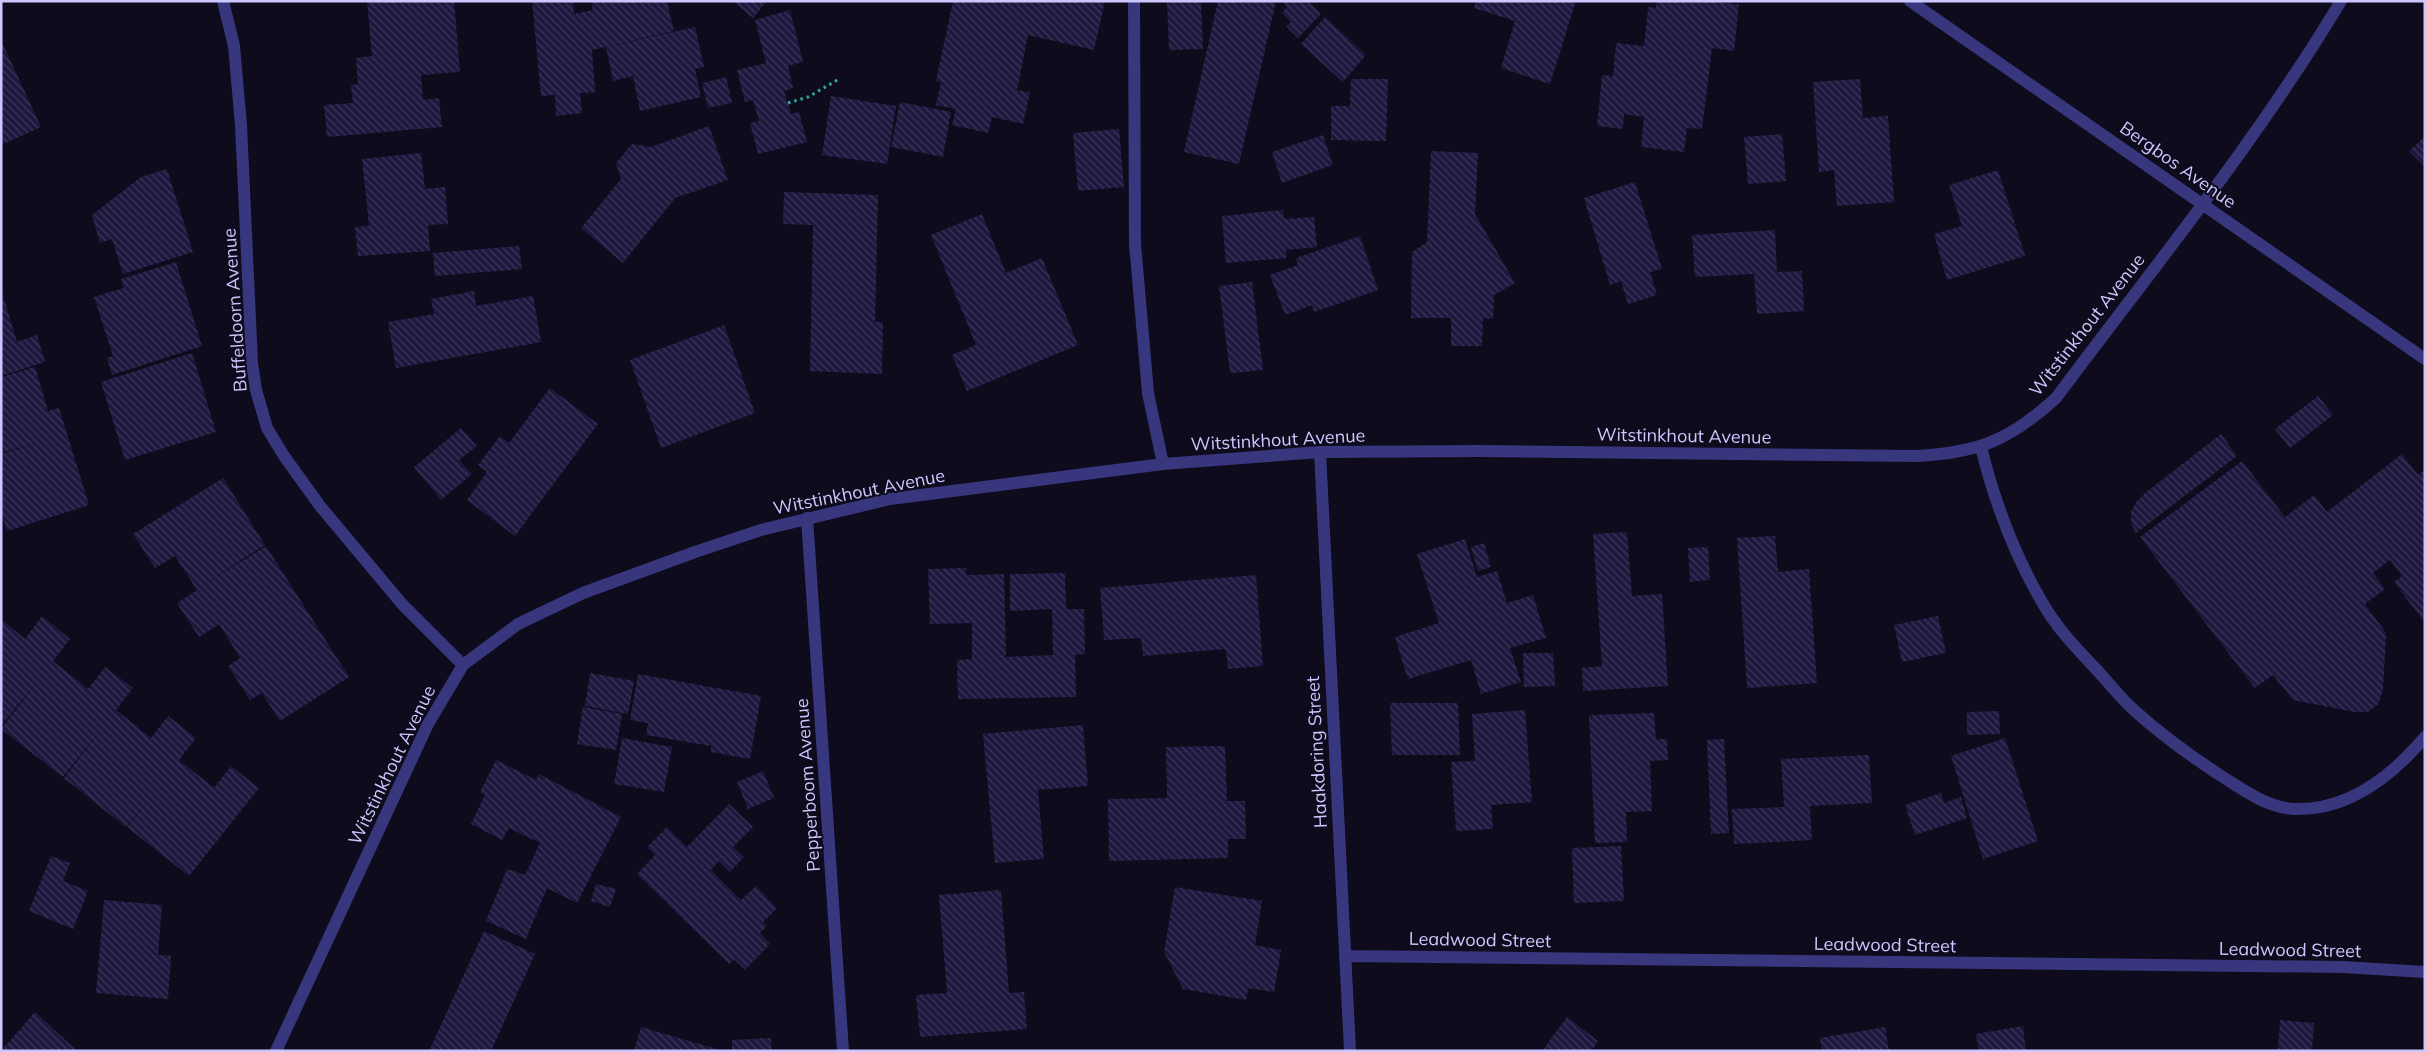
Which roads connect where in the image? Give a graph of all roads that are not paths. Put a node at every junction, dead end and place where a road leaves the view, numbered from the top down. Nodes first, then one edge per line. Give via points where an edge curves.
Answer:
1 (223, 1) edge
2 (1134, 1) edge
3 (1910, 1) edge
4 (2341, 1) edge
5 (2202, 204) junction
6 (2425, 359) edge
7 (1981, 447) junction
8 (1320, 452) junction
9 (1163, 464) junction
10 (807, 518) junction
11 (463, 666) junction
12 (2425, 737) edge
13 (1345, 956) junction
14 (2425, 972) edge
15 (276, 1051) edge
16 (843, 1051) edge
17 (1350, 1051) edge

1 - 11 street, Buffeldoorn Avenue via 234,46 241,124 252,363 267,428 327,514 402,604
2 - 9 street via 1135,244 1148,393
3 - 5 street, Bergbos Avenue
4 - 5 street, Witstinkhout Avenue via 2312,50
5 - 6 street, Bergbos Avenue
5 - 7 street, Witstinkhout Avenue via 2056,398 2011,434
7 - 8 street, Witstinkhout Avenue via 1950,454 1916,456
7 - 12 street via 2020,562 2042,603 2070,642 2134,711 2197,761 2258,801 2292,809 2315,808 2355,796 2408,757
8 - 9 street, Witstinkhout Avenue
8 - 13 street, Haakdoring Street
9 - 10 street, Witstinkhout Avenue via 890,499
10 - 11 street, Witstinkhout Avenue via 723,542 583,593 518,624
10 - 16 street, Pepperboom Avenue
11 - 15 street, Witstinkhout Avenue via 428,724
13 - 14 street, Leadwood Street via 2343,967
13 - 17 street, Haakdoring Street

